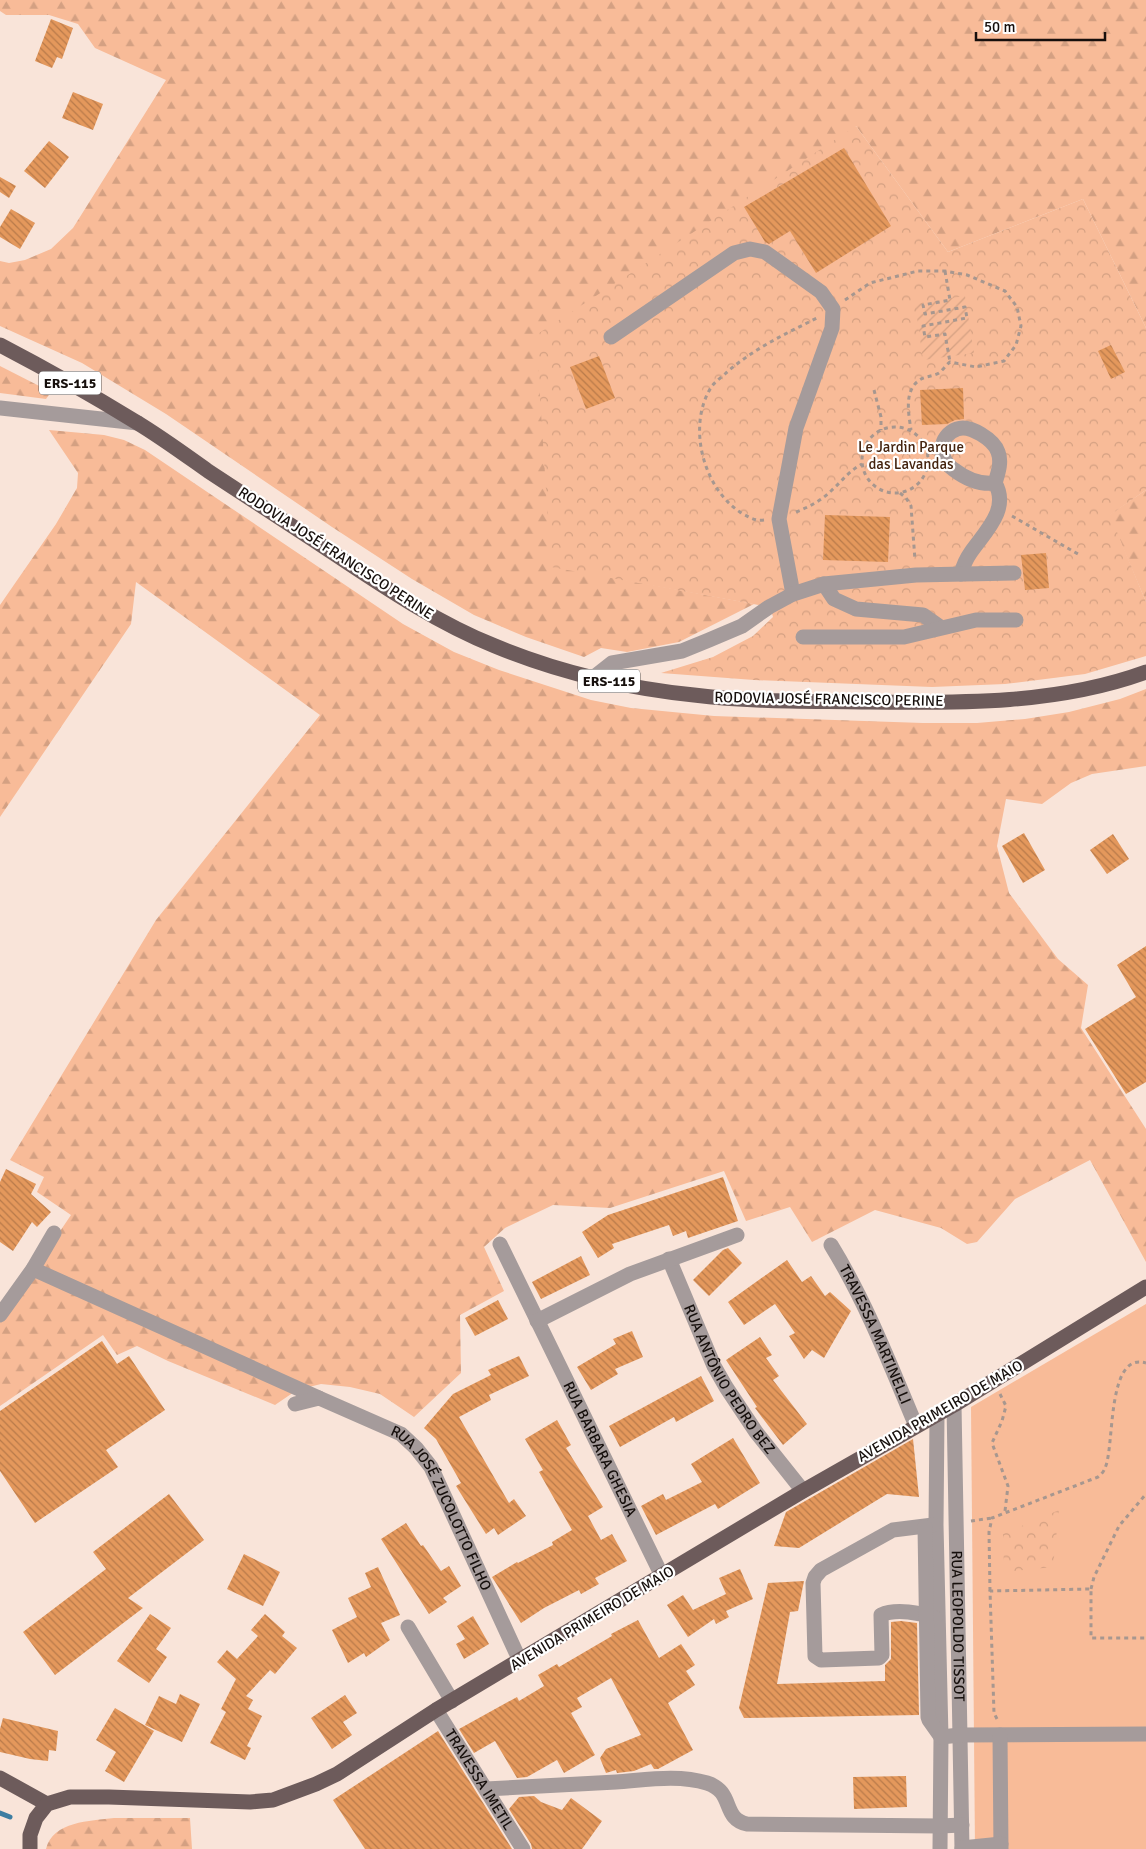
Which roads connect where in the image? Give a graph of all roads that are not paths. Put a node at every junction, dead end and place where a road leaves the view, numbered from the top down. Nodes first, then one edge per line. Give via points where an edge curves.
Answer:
1 (611, 337) dead end
2 (0, 345) edge
3 (0, 408) edge
4 (138, 423) junction
5 (996, 483) dead end
6 (1014, 573) dead end
7 (961, 574) junction
8 (824, 584) junction
9 (793, 594) junction
10 (1016, 620) dead end
11 (940, 627) junction
12 (803, 637) dead end
13 (1146, 672) edge
14 (593, 678) junction
15 (54, 1233) dead end
16 (737, 1235) dead end
17 (500, 1244) dead end
18 (831, 1245) dead end
19 (669, 1259) junction
20 (33, 1269) junction
21 (1146, 1287) edge
22 (0, 1315) edge
23 (537, 1321) junction
24 (319, 1398) junction
25 (296, 1404) dead end
26 (954, 1405) junction
27 (936, 1414) junction
28 (916, 1426) junction
29 (954, 1465) junction
30 (936, 1468) junction
31 (803, 1491) junction
32 (931, 1526) junction
33 (662, 1576) junction
34 (932, 1617) junction
35 (957, 1618) junction
36 (408, 1627) dead end
37 (520, 1661) junction
38 (452, 1701) junction
39 (436, 1710) junction
40 (999, 1728) junction
41 (1146, 1734) edge
42 (960, 1735) junction
43 (941, 1736) junction
44 (0, 1778) edge
45 (486, 1789) junction
46 (47, 1804) junction
47 (962, 1825) junction
48 (940, 1826) junction
49 (1001, 1847) edge
50 (30, 1849) edge
51 (523, 1849) edge
52 (940, 1849) edge
53 (962, 1849) edge

1 - 9 street via 734,253 750,248 765,252 821,292 833,309 832,328 796,428 780,518
2 - 4 main road, RODOVIA JOSÉ FRANCISCO PERINE / ERS-115
3 - 4 street
4 - 14 main road, RODOVIA JOSÉ FRANCISCO PERINE / ERS-115 via 411,604 492,646
5 - 7 street via 1000,491 997,514 970,553
6 - 7 street
7 - 8 street
8 - 9 street
8 - 11 street via 834,599 856,609 923,615
9 - 14 street via 742,626 709,640 682,651 612,663
10 - 11 street via 976,620
11 - 12 street via 904,637
13 - 14 main road, RODOVIA JOSÉ FRANCISCO PERINE / ERS-115 via 1057,694 964,702 784,701 705,696
15 - 20 street
16 - 19 street
17 - 23 street, RUA BARBARA GHESIA
18 - 28 street, TRAVESSA MARTINELLI via 852,1278
19 - 23 street via 603,1287
19 - 31 street, RUA ANTÔNIO PEDRO BEZ via 726,1387 751,1425
20 - 22 street
20 - 24 street, RUA JOSÉ ZUCOLOTTO FILHO
21 - 26 main road, AVENIDA PRIMEIRO DE MAIO
23 - 33 street, RUA BARBARA GHESIA
24 - 25 street
24 - 37 street, RUA JOSÉ ZUCOLOTTO FILHO via 401,1434 431,1467
26 - 27 main road, AVENIDA PRIMEIRO DE MAIO
26 - 29 street, RUA LEOPOLDO TISSOT
27 - 28 main road, AVENIDA PRIMEIRO DE MAIO
27 - 30 street, RUA LEOPOLDO TISSOT
28 - 31 main road, AVENIDA PRIMEIRO DE MAIO
29 - 30 street
29 - 35 street, RUA LEOPOLDO TISSOT
30 - 32 street, RUA LEOPOLDO TISSOT
31 - 33 main road, AVENIDA PRIMEIRO DE MAIO
32 - 34 street, RUA LEOPOLDO TISSOT
32 - 34 street via 893,1530 821,1570 813,1583 815,1656 821,1660 879,1658 882,1655 881,1615 900,1612
33 - 37 main road, AVENIDA PRIMEIRO DE MAIO
34 - 35 street
34 - 43 street, RUA LEOPOLDO TISSOT
35 - 42 street, RUA LEOPOLDO TISSOT
36 - 38 street
37 - 38 main road, AVENIDA PRIMEIRO DE MAIO
38 - 39 main road, AVENIDA PRIMEIRO DE MAIO
39 - 45 street, TRAVESSA IMETIL
39 - 46 main road, AVENIDA PRIMEIRO DE MAIO via 337,1774 273,1800 70,1797
40 - 41 street
40 - 42 street
40 - 49 street
42 - 43 street
42 - 47 street, RUA LEOPOLDO TISSOT
43 - 48 street, RUA LEOPOLDO TISSOT
44 - 46 main road
45 - 48 street via 673,1778 719,1789 726,1798 731,1816 747,1824
45 - 51 street, TRAVESSA IMETIL
46 - 50 main road via 36,1818 30,1834
47 - 48 street
47 - 53 street, RUA LEOPOLDO TISSOT
48 - 52 street, RUA LEOPOLDO TISSOT
49 - 53 street

